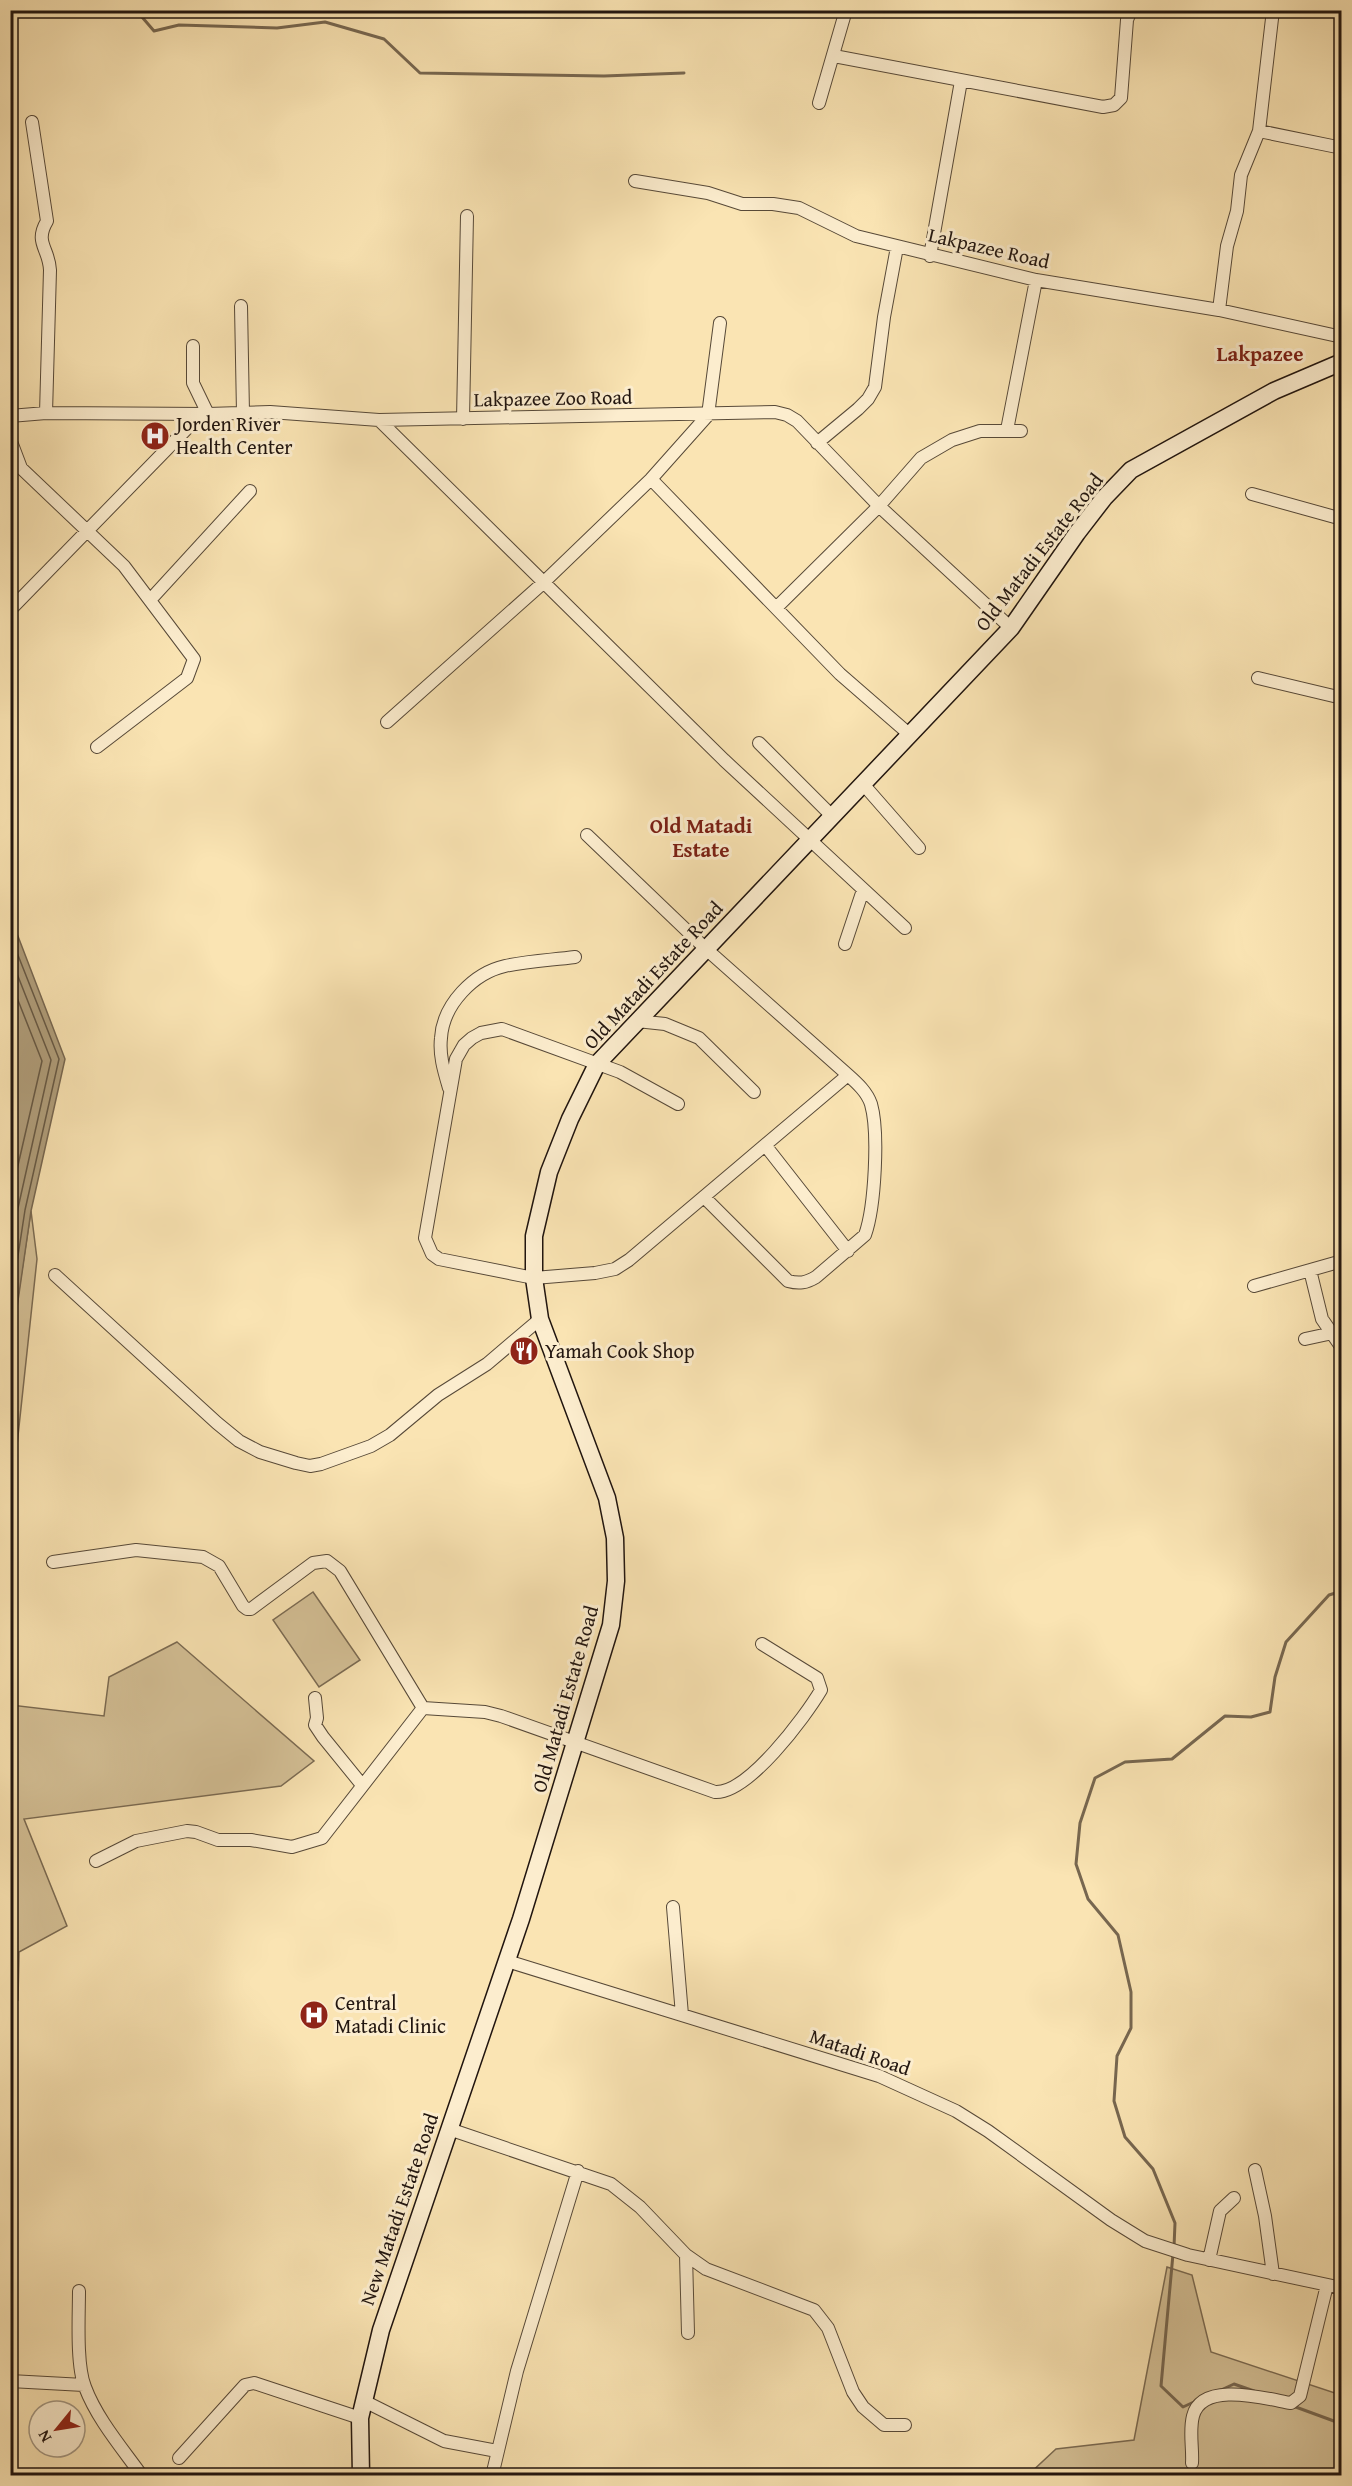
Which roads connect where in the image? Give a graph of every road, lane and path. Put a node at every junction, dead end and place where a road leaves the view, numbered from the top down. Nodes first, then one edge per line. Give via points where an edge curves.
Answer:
1 (846, 10) edge
2 (1131, 10) edge
3 (1273, 10) edge
4 (834, 56) junction
5 (961, 81) junction
6 (819, 103) dead end
7 (32, 122) dead end
8 (1259, 131) junction
9 (1341, 148) edge
10 (635, 181) dead end
11 (467, 216) dead end
12 (897, 247) junction
13 (930, 256) junction
14 (1036, 280) junction
15 (241, 306) dead end
16 (1220, 310) junction
17 (720, 323) dead end
18 (1341, 337) edge
19 (193, 346) dead end
20 (1341, 362) edge
21 (46, 413) junction
22 (243, 413) junction
23 (204, 414) junction
24 (708, 414) junction
25 (10, 416) edge
26 (463, 419) junction
27 (379, 420) junction
28 (1007, 430) junction
29 (1021, 431) dead end
30 (10, 439) edge
31 (818, 443) junction
32 (651, 479) junction
33 (250, 491) dead end
34 (1252, 494) dead end
35 (879, 506) junction
36 (1341, 519) edge
37 (88, 530) junction
38 (543, 583) junction
39 (151, 599) junction
40 (776, 608) junction
41 (10, 610) edge
42 (1011, 628) junction
43 (1258, 678) dead end
44 (1341, 698) edge
45 (387, 722) dead end
46 (909, 734) junction
47 (759, 743) dead end
48 (97, 747) dead end
49 (863, 784) junction
50 (832, 816) junction
51 (587, 835) dead end
52 (810, 841) junction
53 (919, 848) dead end
54 (863, 890) junction
55 (905, 928) dead end
56 (845, 944) dead end
57 (705, 948) junction
58 (575, 957) dead end
59 (637, 1021) junction
60 (597, 1064) junction
61 (848, 1074) junction
62 (450, 1090) junction
63 (754, 1092) dead end
64 (678, 1104) dead end
65 (765, 1145) junction
66 (704, 1197) junction
67 (848, 1251) junction
68 (1341, 1261) edge
69 (1310, 1270) junction
70 (54, 1275) dead end
71 (534, 1278) junction
72 (1254, 1286) dead end
73 (540, 1319) junction
74 (1337, 1332) edge
75 (1305, 1339) dead end
76 (1341, 1348) edge
77 (53, 1562) dead end
78 (762, 1644) dead end
79 (315, 1698) dead end
80 (423, 1708) junction
81 (575, 1744) junction
82 (362, 1785) junction
83 (96, 1861) dead end
84 (673, 1907) dead end
85 (507, 1961) junction
86 (682, 2015) junction
87 (448, 2129) junction
88 (1255, 2170) dead end
89 (578, 2171) junction
90 (1234, 2198) dead end
91 (686, 2255) junction
92 (1209, 2260) junction
93 (1273, 2274) junction
94 (1327, 2285) junction
95 (1341, 2288) edge
96 (80, 2291) dead end
97 (688, 2333) dead end
98 (10, 2381) edge
99 (84, 2385) junction
100 (364, 2401) junction
101 (360, 2418) junction
102 (905, 2425) dead end
103 (497, 2451) junction
104 (179, 2458) dead end
105 (1192, 2463) dead end
106 (142, 2475) edge
107 (361, 2475) edge
108 (492, 2475) edge

1 - 4 street
2 - 5 street via 1121,98 1114,105 1103,107
3 - 8 street
4 - 5 street
4 - 6 street
5 - 13 street
7 - 21 street via 47,221 41,231 41,245 49,256 50,270
8 - 9 street
8 - 16 street via 1241,175
10 - 12 street, Lakpazee Road via 708,193 742,204 799,208 856,236
11 - 26 street
12 - 13 street, Lakpazee Road
12 - 31 street via 874,387 863,404
13 - 14 street, Lakpazee Road
14 - 16 street, Lakpazee Road
14 - 28 street
15 - 22 street
16 - 18 street, Lakpazee Road
17 - 24 street
19 - 23 street via 193,383
20 - 42 street, Old Matadi Estate Road via 1274,391 1131,470 1077,533
21 - 23 street, Lakpazee Zoo Road
21 - 25 street, Lakpazee Zoo Road
22 - 23 street, Lakpazee Zoo Road
22 - 27 street, Lakpazee Zoo Road
23 - 37 street
24 - 26 street, Lakpazee Zoo Road
24 - 31 street, Lakpazee Zoo Road via 781,414 796,421
24 - 32 street
26 - 27 street, Lakpazee Zoo Road
27 - 38 street
28 - 29 street
28 - 35 street via 980,431 936,448 908,472
30 - 37 street via 21,468
31 - 35 street, Lakpazee Zoo Road
32 - 38 street
32 - 40 street
33 - 39 street
34 - 36 street
35 - 40 street
35 - 42 street, Lakpazee Zoo Road
37 - 39 street
37 - 41 street
38 - 45 street
38 - 52 street
39 - 48 street via 195,659 177,687
40 - 46 street via 840,674
42 - 46 street, Old Matadi Estate Road
43 - 44 street
46 - 49 street, Old Matadi Estate Road
47 - 50 street
49 - 50 street, Old Matadi Estate Road
49 - 53 street
50 - 52 street, Old Matadi Estate Road
51 - 57 street
52 - 54 street
52 - 57 street, Old Matadi Estate Road
54 - 55 street
54 - 56 street
57 - 59 street, Old Matadi Estate Road
57 - 61 street
58 - 62 street via 505,966 465,988 444,1022 441,1037 442,1062
59 - 60 street, Old Matadi Estate Road
59 - 63 street via 665,1024 699,1038
60 - 62 street via 502,1029 492,1030 464,1045 456,1059
60 - 64 street via 620,1072
60 - 71 street, Old Matadi Estate Road via 549,1172 534,1236
61 - 65 street
61 - 67 street via 871,1102 875,1176 865,1235
62 - 71 street via 425,1238 428,1246 432,1254 447,1262
65 - 66 street
65 - 67 street
66 - 67 street via 788,1281 807,1283
66 - 71 street via 615,1269
68 - 69 street
69 - 72 street
69 - 74 street via 1322,1319
70 - 73 street via 239,1441 260,1452 310,1466 371,1446 390,1435 438,1395 487,1364
71 - 73 street, Old Matadi Estate Road
73 - 81 street, Old Matadi Estate Road via 607,1498 615,1538 611,1625
74 - 75 street
74 - 76 street
77 - 80 street via 136,1550 203,1557 219,1566 247,1609 313,1563 327,1561 340,1571
78 - 81 street via 817,1678 821,1690 763,1765 731,1789 715,1792
79 - 82 street via 315,1725
80 - 81 street via 485,1713
80 - 82 street
81 - 85 street, Old Matadi Estate Road
82 - 83 street via 328,1832 302,1846 218,1840 187,1831 136,1841
84 - 86 street
85 - 86 street, Matadi Road
85 - 87 street, New Matadi Estate Road
86 - 92 street, Matadi Road via 879,2076 947,2107 988,2131 1145,2241
87 - 89 street
87 - 100 street, New Matadi Estate Road via 381,2330
88 - 93 street
89 - 91 street via 611,2184 640,2206
89 - 103 street via 517,2371
90 - 92 street via 1220,2211
91 - 97 street
91 - 102 street via 706,2269 814,2310 828,2328 853,2392 863,2407 884,2425
92 - 93 street
93 - 94 street
94 - 95 street
94 - 105 street via 1300,2396 1292,2403 1233,2393 1203,2402 1193,2413
96 - 99 street
98 - 99 street
99 - 106 street via 100,2416
100 - 101 street, New Matadi Estate Road
100 - 103 street via 444,2441
101 - 104 street via 254,2383 245,2385
101 - 107 street, New Matadi Estate Road
103 - 108 street

